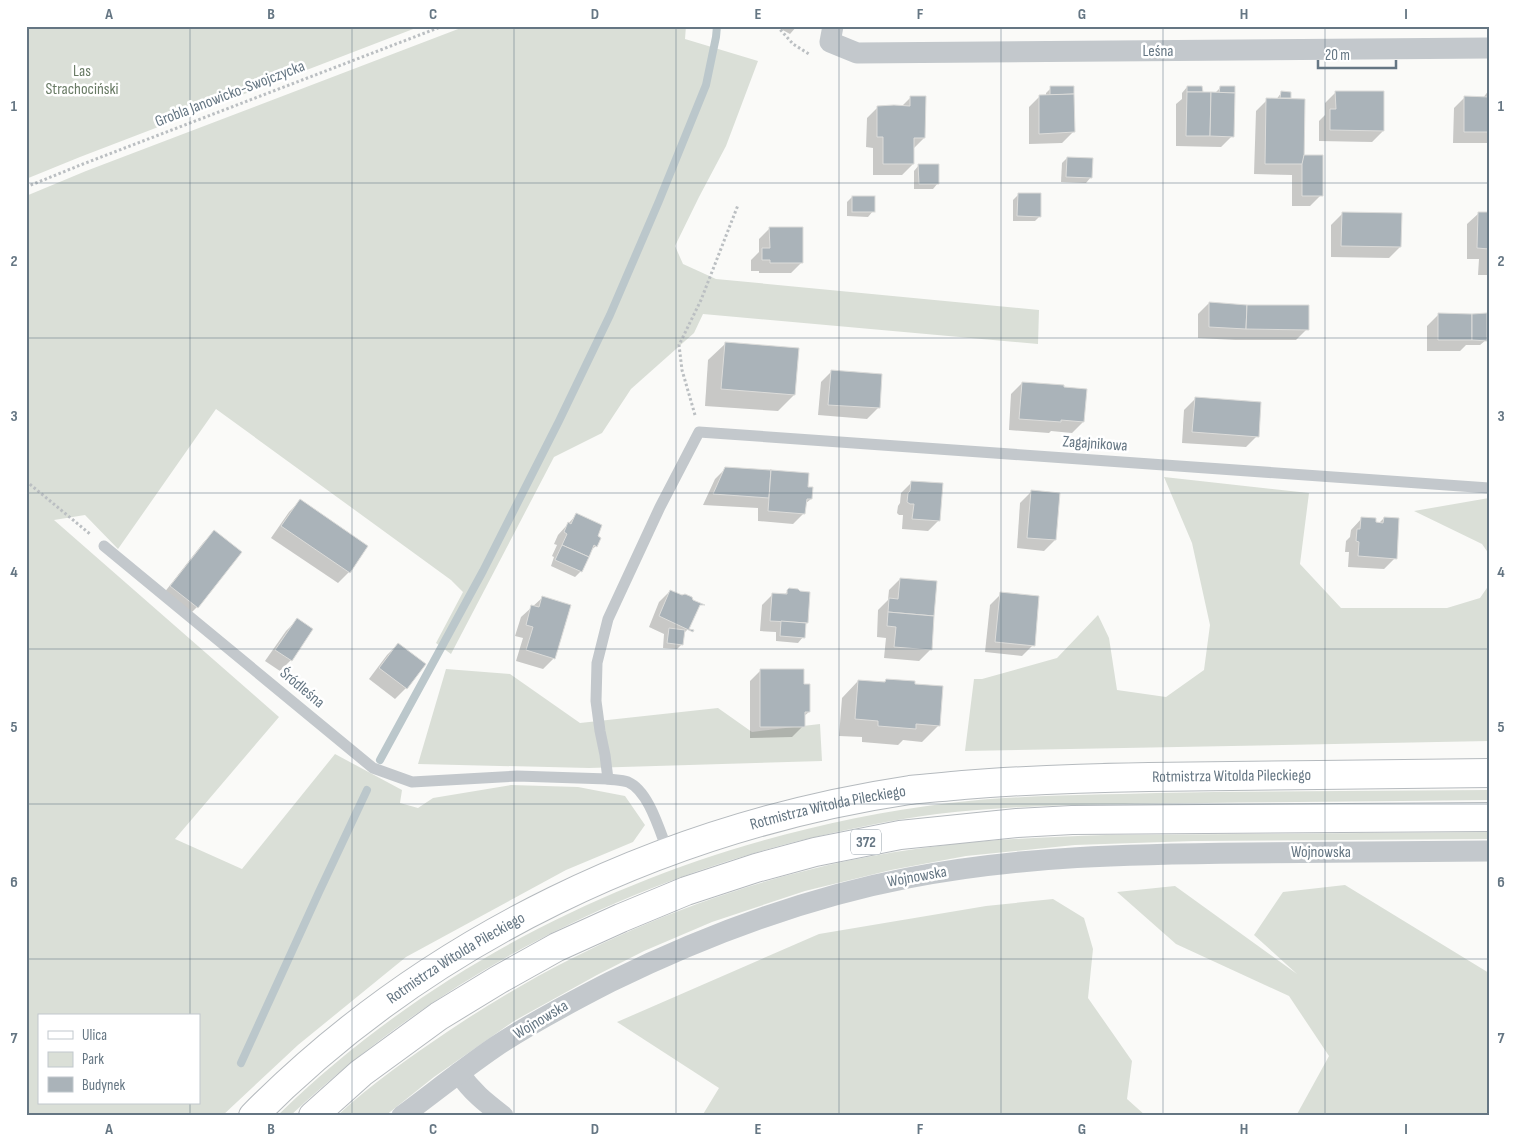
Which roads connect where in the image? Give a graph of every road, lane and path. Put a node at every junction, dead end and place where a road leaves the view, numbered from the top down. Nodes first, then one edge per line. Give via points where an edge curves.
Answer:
1 (444, 26) edge
2 (777, 26) edge
3 (832, 34) edge
4 (1489, 48) edge
5 (816, 59) dead end
6 (26, 187) edge
7 (738, 204) dead end
8 (700, 432) junction
9 (26, 481) edge
10 (1489, 488) edge
11 (104, 546) joint
12 (1489, 773) edge
13 (608, 779) junction
14 (1489, 817) edge
15 (668, 852) junction
16 (1489, 852) edge
17 (459, 1073) junction
18 (252, 1116) edge
19 (313, 1116) edge
20 (402, 1116) edge
21 (503, 1116) edge

1 - 6 path, Grobla Janowicko-Swojczycka
2 - 5 path via 793,44
3 - 4 street, Leśna via 857,53
7 - 8 path via 701,300 679,345 682,370
8 - 10 lane, Zagajnikowa
8 - 13 lane via 660,507 608,619 597,663 596,701
9 - 11 path
11 - 13 lane, Śródleśna via 373,768 412,782 517,776
12 - 15 main road, Rotmistrza Witolda Pileckiego via 1093,777 911,790 798,812
13 - 15 lane, Śródleśna via 627,782 640,790
14 - 19 main road, 372 via 1018,823 900,835 816,852 686,892 557,947 439,1016 361,1073
15 - 18 main road, Rotmistrza Witolda Pileckiego via 608,875 539,909 483,939 415,982 339,1038 288,1080
16 - 17 street, Wojnowska via 1188,853 1082,857 1002,864 894,881 845,892 703,939 572,1002 497,1046
17 - 20 street, Wojnowska
17 - 21 street via 483,1101

